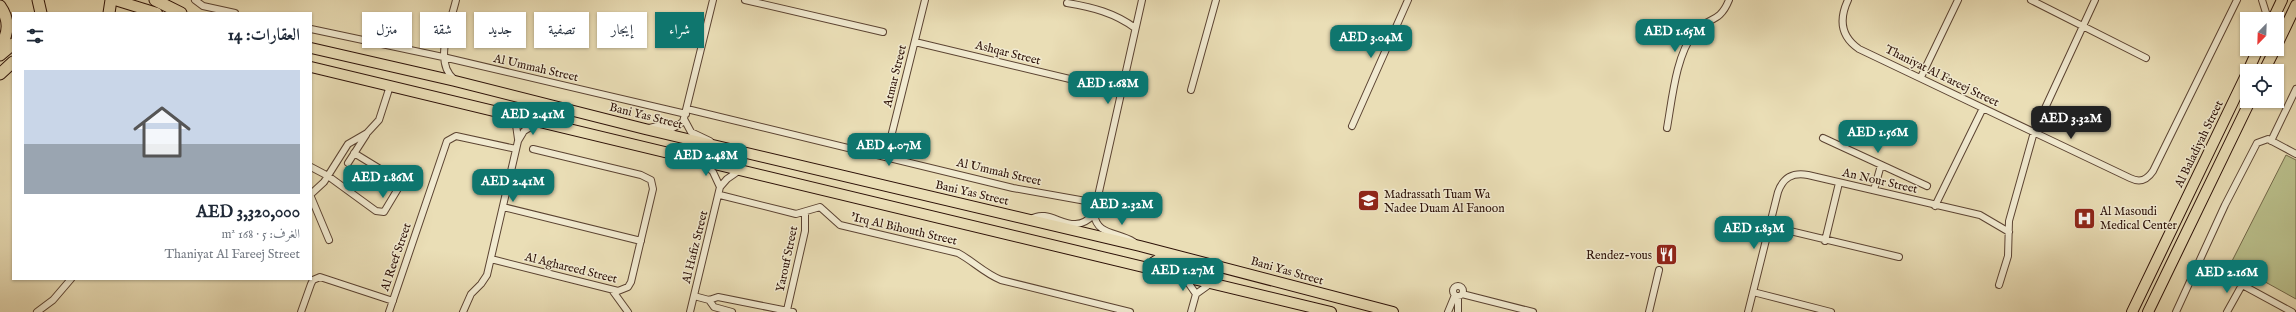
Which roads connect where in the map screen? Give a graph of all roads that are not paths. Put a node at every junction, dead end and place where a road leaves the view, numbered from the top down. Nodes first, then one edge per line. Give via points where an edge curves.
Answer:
1 (111, 0) edge
2 (115, 0) edge
3 (155, 0) edge
4 (195, 0) edge
5 (456, 0) edge
6 (713, 0) edge
7 (744, 0) edge
8 (925, 0) edge
9 (1142, 0) edge
10 (1216, 0) edge
11 (1408, 0) edge
12 (1729, 0) edge
13 (1848, 0) edge
14 (1958, 0) edge
15 (2031, 0) edge
16 (2095, 0) edge
17 (2237, 0) edge
18 (2262, 0) edge
19 (2282, 0) edge
20 (1067, 3) dead end
21 (2296, 5) edge
22 (0, 6) edge
23 (109, 12) edge
24 (154, 12) edge
25 (179, 12) edge
26 (230, 12) edge
27 (2266, 12) edge
28 (2276, 12) edge
29 (2082, 26) junction
30 (1135, 28) junction
31 (312, 29) edge
32 (2284, 30) edge
33 (883, 32) dead end
34 (915, 42) junction
35 (12, 45) edge
36 (0, 47) edge
37 (312, 48) edge
38 (0, 55) edge
39 (443, 57) junction
40 (2146, 58) dead end
41 (12, 63) edge
42 (312, 67) edge
43 (0, 74) edge
44 (1921, 77) junction
45 (455, 81) junction
46 (390, 86) junction
47 (2240, 89) edge
48 (2296, 89) edge
49 (1191, 90) dead end
50 (1120, 91) junction
51 (1983, 108) junction
52 (2247, 108) edge
53 (685, 114) junction
54 (510, 115) junction
55 (539, 122) junction
56 (1352, 126) dead end
57 (1667, 128) dead end
58 (646, 129) junction
59 (2034, 132) junction
60 (367, 133) junction
61 (1822, 138) dead end
62 (518, 141) junction
63 (2272, 141) junction
64 (719, 147) junction
65 (516, 149) junction
66 (533, 149) dead end
67 (354, 153) junction
68 (2296, 154) edge
69 (886, 157) junction
70 (701, 161) junction
71 (348, 163) dead end
72 (1881, 165) junction
73 (312, 168) edge
74 (740, 170) junction
75 (328, 176) junction
76 (1839, 183) junction
77 (1927, 186) dead end
78 (720, 187) junction
79 (1874, 190) junction
80 (312, 193) edge
81 (720, 195) junction
82 (312, 199) edge
83 (1097, 203) junction
84 (1935, 206) junction
85 (503, 207) junction
86 (805, 212) junction
87 (1094, 214) junction
88 (1031, 221) junction
89 (1769, 226) junction
90 (2008, 232) junction
91 (329, 240) dead end
92 (640, 241) junction
93 (1826, 241) junction
94 (1140, 246) junction
95 (1167, 254) junction
96 (1899, 257) dead end
97 (491, 259) junction
98 (2200, 262) junction
99 (1149, 268) junction
100 (1659, 270) dead end
101 (1186, 278) junction
102 (70, 280) edge
103 (1210, 284) junction
104 (2242, 285) junction
105 (1999, 286) dead end
106 (612, 290) junction
107 (1753, 292) junction
108 (1196, 294) junction
109 (1459, 295) junction
110 (694, 296) junction
111 (709, 300) junction
112 (393, 301) junction
113 (760, 305) junction
114 (790, 311) edge
115 (37, 312) edge
116 (301, 312) edge
117 (389, 312) edge
118 (463, 312) edge
119 (628, 312) edge
120 (690, 312) edge
121 (732, 312) edge
122 (758, 312) edge
123 (1130, 312) edge
124 (1191, 312) edge
125 (1328, 312) edge
126 (1393, 312) edge
127 (1448, 312) edge
128 (1458, 312) edge
129 (1533, 312) edge
130 (1649, 312) edge
131 (1748, 312) edge
132 (1831, 312) edge
133 (2132, 312) edge
134 (2148, 312) edge
135 (2176, 312) edge
136 (2227, 312) edge
137 (2292, 312) edge

1 - 23 highway
2 - 24 main road
3 - 25 highway
4 - 26 street via 203,6
5 - 39 street
6 - 53 street
7 - 33 street
8 - 34 street, Atmar Street
9 - 30 street
10 - 49 street
11 - 56 street
12 - 57 street via 1719,18 1699,27 1689,42 1676,81
13 - 44 street, Thaniyat Al Fareej Street via 1841,21 1844,34 1852,44
14 - 44 street
15 - 29 street
16 - 29 street
17 - 59 street, Thaniyat Al Fareej Street via 2153,171 2146,179 2130,178
18 - 27 street
19 - 28 main road
20 - 30 street via 1109,13
21 - 32 main road
22 - 36 highway via 8,24 6,37
29 - 40 street
29 - 59 street
30 - 50 street
31 - 39 street, Al Ummah Street
34 - 50 street, Ashqar Street
34 - 69 street, Atmar Street
35 - 38 highway
37 - 45 main road, Bani Yas Street
39 - 45 street via 446,70
39 - 53 street, Al Ummah Street
41 - 43 highway
42 - 46 main road
44 - 51 street, Thaniyat Al Fareej Street
45 - 58 main road, Bani Yas Street
46 - 54 main road
46 - 60 street via 380,120
47 - 133 main road, Al Baladiyah Street
48 - 63 street
50 - 83 street
51 - 59 street, Thaniyat Al Fareej Street
51 - 84 street
52 - 134 main road
53 - 58 street via 676,128 658,126
53 - 64 street via 691,132
53 - 69 street, Al Ummah Street
54 - 55 main road
54 - 62 street via 518,130
55 - 62 street via 524,132
55 - 70 main road
58 - 64 main road, Bani Yas Street
59 - 90 street via 2012,208
60 - 67 street
60 - 75 street via 348,144
61 - 72 street
62 - 65 street
63 - 68 street
63 - 98 street via 2263,139 2257,143 2225,205
64 - 88 main road, Bani Yas Street
65 - 85 street
65 - 112 street, Al Reef Street via 456,136 447,141
66 - 92 street, Al Aghareed Street via 641,175 651,180 653,189
67 - 71 street
67 - 75 street via 398,180 399,187 386,210 381,213 376,211
69 - 83 street, Al Ummah Street via 1013,188
70 - 74 main road
70 - 78 street, Al Hafiz Street via 713,172
72 - 77 street
72 - 79 street
73 - 75 street
74 - 78 street via 727,178
74 - 99 main road
75 - 80 street
76 - 79 street, An Nour Street
76 - 89 street, An Nour Street via 1799,174 1785,179 1778,192
76 - 93 street
78 - 81 street, Al Hafiz Street
79 - 84 street, An Nour Street
81 - 86 street, 'Irq Al Bihouth Street via 791,212
81 - 110 street, Al Hafiz Street
82 - 91 street
83 - 87 street
84 - 90 street, An Nour Street via 1980,215
85 - 92 street
85 - 97 street
86 - 114 street, Yarouf Street via 806,231
86 - 123 street, 'Irq Al Bihouth Street via 820,207 840,225 958,253 971,260 984,272 1001,280
87 - 88 street via 1086,222 1078,225 1044,216 1034,217
87 - 94 street via 1096,224 1101,230 1127,238
88 - 94 main road, Bani Yas Street
89 - 93 street
89 - 107 street, An Nour Street
90 - 105 street via 2008,256
92 - 106 street, Al Aghareed Street via 628,287 623,290
93 - 96 street
94 - 95 main road, Bani Yas Street
95 - 99 main road
95 - 126 main road, Bani Yas Street
97 - 106 street, Al Aghareed Street
97 - 118 street via 484,280 471,294
98 - 104 street
98 - 135 street
99 - 101 main road
100 - 130 street
101 - 103 main road
101 - 108 street
102 - 115 street via 53,300
103 - 108 street
103 - 125 main road
104 - 136 street
104 - 137 street
106 - 119 street
107 - 131 street, An Nour Street
107 - 132 street
108 - 124 street
109 - 127 street
109 - 128 street
109 - 129 street
110 - 111 street, Yarouf Street
110 - 120 street, Al Hafiz Street
111 - 113 street, Yarouf Street via 718,297
111 - 121 street, Yarouf Street via 714,307
112 - 116 street via 320,277 313,280
112 - 117 street, Al Reef Street
113 - 114 street, Yarouf Street
113 - 122 street

